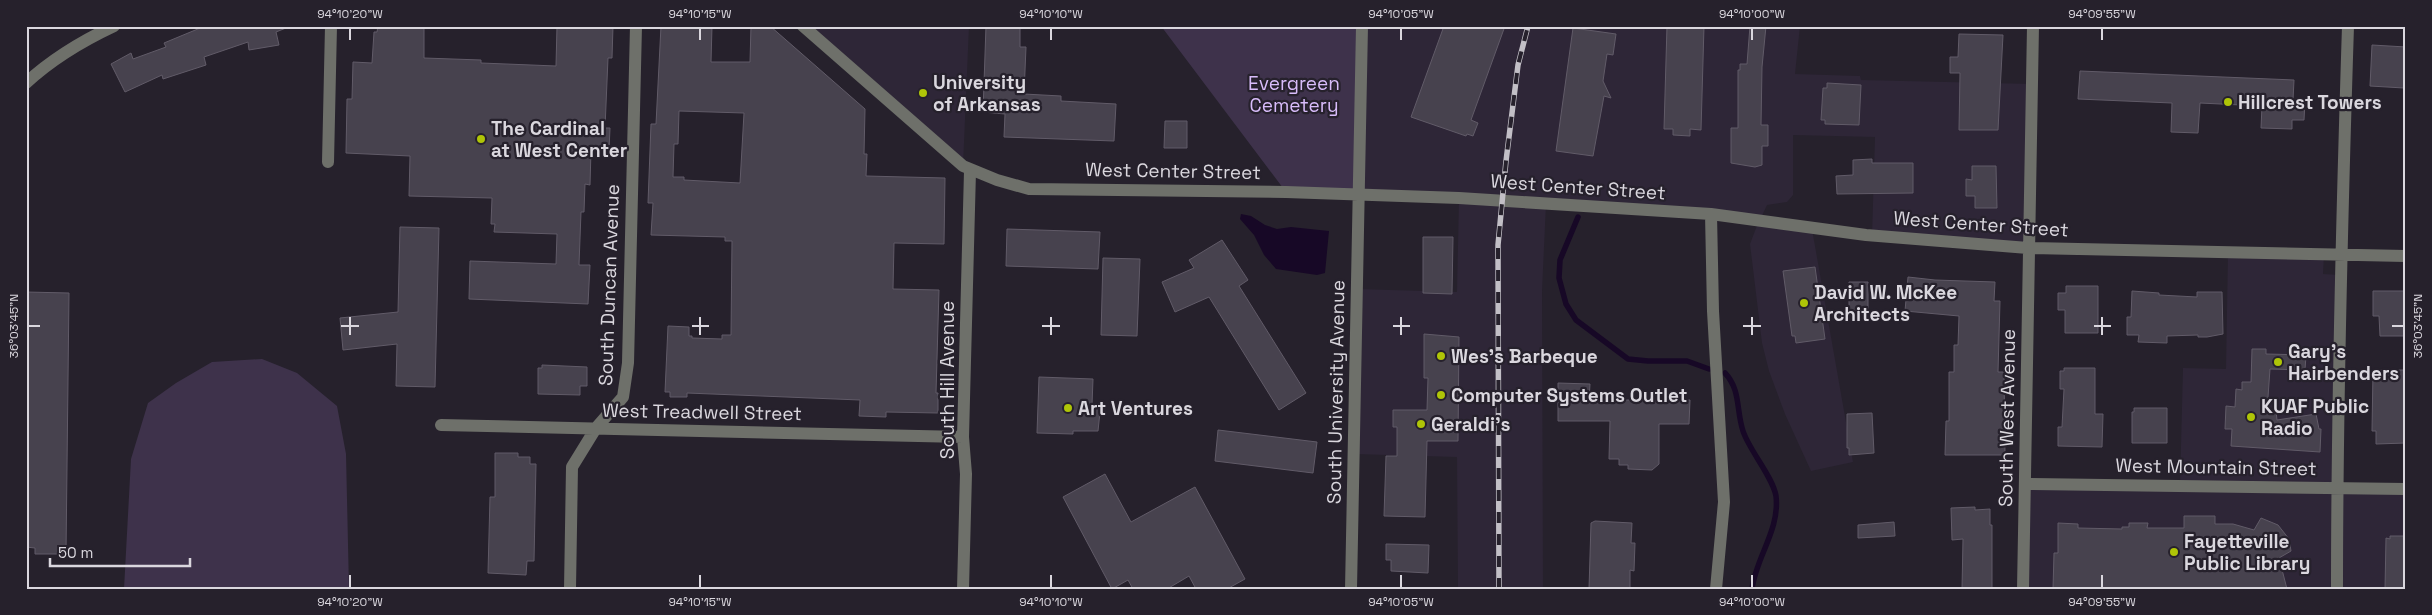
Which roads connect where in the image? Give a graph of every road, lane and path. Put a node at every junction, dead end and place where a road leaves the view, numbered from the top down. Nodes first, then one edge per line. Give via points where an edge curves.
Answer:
1 (114, 26) edge
2 (332, 26) edge
3 (636, 26) edge
4 (803, 26) edge
5 (1362, 26) edge
6 (2033, 26) edge
7 (2348, 26) edge
8 (26, 83) edge
9 (328, 162) dead end
10 (970, 170) junction
11 (1359, 195) junction
12 (1711, 214) junction
13 (2028, 248) junction
14 (2340, 254) junction
15 (2406, 256) edge
16 (441, 425) dead end
17 (596, 428) junction
18 (963, 438) junction
19 (2025, 484) junction
20 (2336, 487) junction
21 (2406, 489) edge
22 (570, 589) edge
23 (963, 589) edge
24 (1351, 589) edge
25 (1716, 589) edge
26 (2022, 589) edge
27 (2337, 589) edge

1 - 8 street via 86,39 42,68
2 - 9 street
3 - 17 street, South Duncan Avenue via 628,363 623,397
4 - 10 street, West Center Street
5 - 11 street, South University Avenue
6 - 13 street, South West Avenue
7 - 14 street
10 - 11 street, West Center Street via 1029,189
10 - 18 street, South Hill Avenue
11 - 12 street, West Center Street
11 - 24 street, South University Avenue
12 - 13 street, West Center Street via 1866,236
12 - 25 street via 1724,502
13 - 14 street, West Center Street
13 - 19 street, South West Avenue
14 - 15 street, West Center Street
14 - 20 street
16 - 17 street, West Treadwell Street
17 - 18 street, West Treadwell Street
17 - 22 street, South Duncan Avenue via 572,467
18 - 23 street, South Hill Avenue via 966,469
19 - 20 street, West Mountain Street
19 - 26 street, South West Avenue
20 - 21 street, West Mountain Street
20 - 27 street

